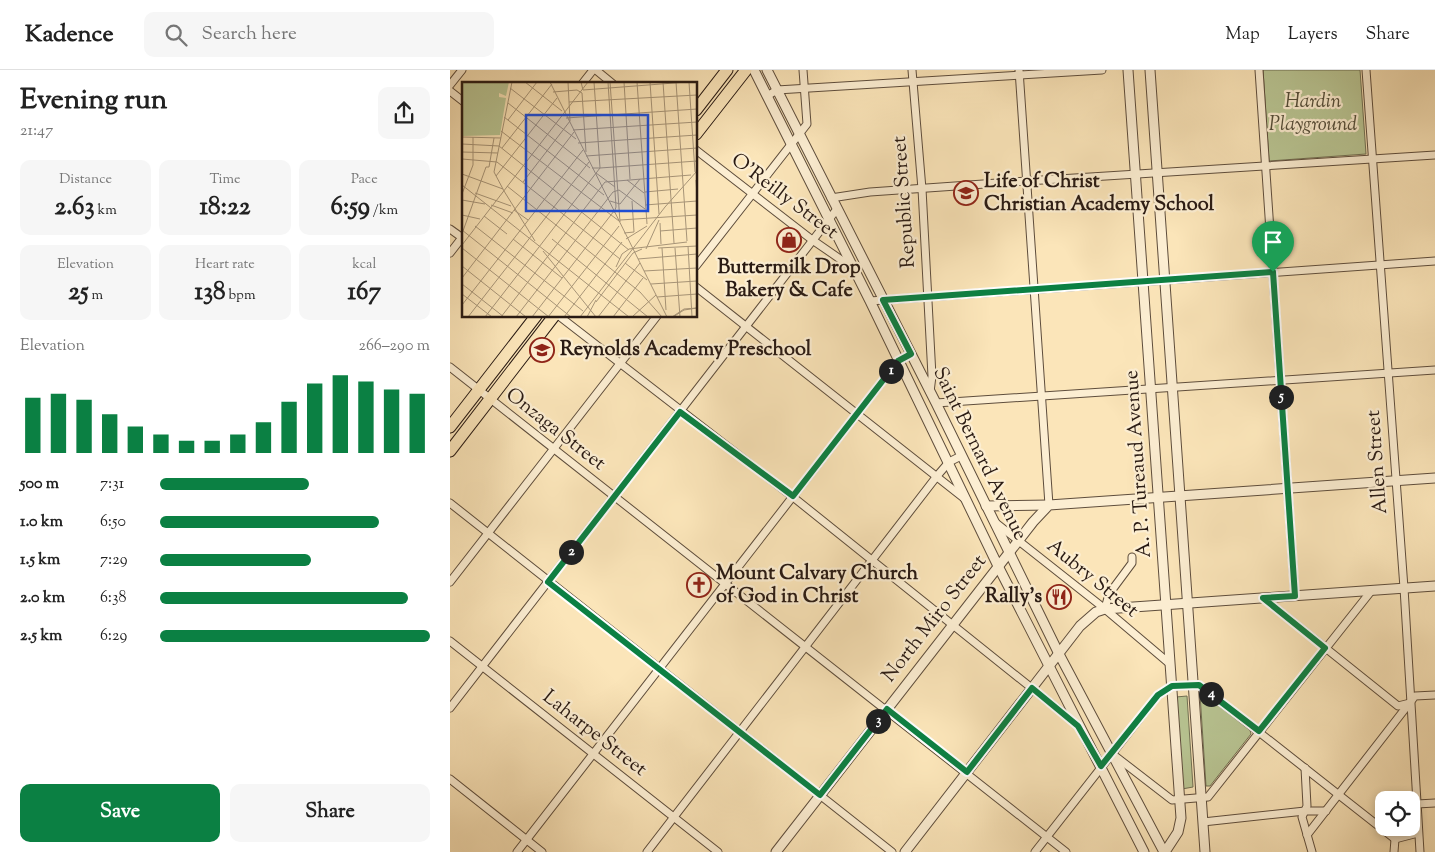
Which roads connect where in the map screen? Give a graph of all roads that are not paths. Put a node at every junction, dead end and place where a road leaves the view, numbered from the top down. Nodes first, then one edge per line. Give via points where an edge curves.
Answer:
1 (462, 70) edge
2 (594, 70) edge
3 (727, 70) edge
4 (746, 70) edge
5 (754, 70) edge
6 (767, 70) edge
7 (803, 70) edge
8 (912, 70) edge
9 (1102, 70) edge
10 (1128, 70) edge
11 (1150, 70) edge
12 (1260, 70) edge
13 (1366, 70) edge
14 (1019, 73) edge
15 (718, 81) junction
16 (584, 82) edge
17 (610, 82) edge
18 (913, 82) junction
19 (450, 85) edge
20 (730, 90) junction
21 (777, 90) junction
22 (804, 90) junction
23 (450, 91) edge
24 (767, 96) junction
25 (462, 100) edge
26 (698, 107) edge
27 (698, 131) edge
28 (799, 134) junction
29 (790, 145) junction
30 (698, 152) edge
31 (1435, 155) edge
32 (1372, 159) junction
33 (1265, 166) junction
34 (1157, 174) junction
35 (1136, 175) junction
36 (1027, 181) junction
37 (922, 189) junction
38 (752, 194) junction
39 (832, 198) junction
40 (837, 209) junction
41 (828, 219) junction
42 (450, 229) edge
43 (462, 236) edge
44 (462, 238) edge
45 (812, 240) junction
46 (450, 253) edge
47 (1435, 261) edge
48 (698, 263) edge
49 (1380, 265) junction
50 (852, 268) junction
51 (1273, 272) junction
52 (1165, 281) junction
53 (1143, 282) junction
54 (698, 288) edge
55 (1035, 290) junction
56 (928, 297) junction
57 (883, 300) junction
58 (870, 301) junction
59 (534, 318) edge
60 (552, 318) edge
61 (562, 318) edge
62 (655, 318) edge
63 (747, 325) junction
64 (911, 354) junction
65 (898, 361) junction
66 (620, 364) junction
67 (450, 366) edge
68 (1435, 370) edge
69 (1388, 373) junction
70 (1280, 380) junction
71 (1172, 388) junction
72 (479, 389) junction
73 (1151, 390) junction
74 (930, 392) junction
75 (1042, 396) junction
76 (490, 399) junction
77 (936, 403) junction
78 (680, 412) junction
79 (858, 413) junction
80 (450, 427) edge
81 (554, 449) junction
82 (450, 450) edge
83 (961, 456) junction
84 (949, 462) junction
85 (938, 476) junction
86 (1435, 478) edge
87 (1396, 480) junction
88 (1287, 488) junction
89 (793, 496) junction
90 (1180, 496) junction
91 (614, 497) junction
92 (1158, 497) junction
93 (969, 502) junction
94 (450, 503) edge
95 (1049, 504) junction
96 (986, 506) junction
97 (993, 520) junction
98 (489, 532) junction
99 (1018, 541) junction
100 (1008, 553) junction
101 (1132, 557) dead end
102 (872, 560) junction
103 (998, 566) junction
104 (450, 582) edge
105 (548, 582) junction
106 (727, 583) junction
107 (1435, 586) edge
108 (1404, 588) junction
109 (1372, 590) junction
110 (1295, 596) junction
111 (1263, 598) junction
112 (1187, 603) junction
113 (1166, 605) junction
114 (1105, 609) junction
115 (953, 624) junction
116 (450, 641) edge
117 (806, 646) junction
118 (1325, 648) junction
119 (1059, 654) junction
120 (1170, 664) junction
121 (1049, 666) junction
122 (482, 667) junction
123 (660, 668) junction
124 (1193, 685) junction
125 (1172, 686) junction
126 (1032, 688) junction
127 (1435, 695) edge
128 (1410, 703) junction
129 (450, 708) edge
130 (887, 709) junction
131 (1078, 726) junction
132 (740, 731) junction
133 (1259, 731) junction
134 (1110, 753) junction
135 (593, 754) junction
136 (1101, 766) junction
137 (1305, 768) junction
138 (967, 772) junction
139 (450, 779) edge
140 (1416, 791) edge
141 (820, 795) junction
142 (1339, 795) junction
143 (1201, 797) junction
144 (1180, 800) junction
145 (1435, 803) edge
146 (1420, 804) edge
147 (1305, 811) junction
148 (1326, 811) junction
149 (674, 818) junction
150 (1203, 822) junction
151 (1307, 835) junction
152 (1047, 836) junction
153 (1404, 836) edge
154 (1418, 836) edge
155 (1395, 838) junction
156 (527, 840) junction
157 (517, 852) edge
158 (542, 852) edge
159 (647, 852) edge
160 (718, 852) edge
161 (776, 852) edge
162 (892, 852) edge
163 (905, 852) edge
164 (1035, 852) edge
165 (1066, 852) edge
166 (1144, 852) edge
167 (1164, 852) edge
168 (1204, 852) edge
169 (1312, 852) edge
170 (1394, 852) edge
171 (1420, 852) edge

1 - 19 street
2 - 16 street
2 - 17 street
3 - 15 main road
4 - 20 main road
5 - 24 street, Saint Bernard Avenue
6 - 21 street, Saint Bernard Avenue
7 - 22 street
8 - 18 street, Republic Street
9 - 14 street
10 - 35 street, A. P. Tureaud Avenue
11 - 34 street, A. P. Tureaud Avenue
12 - 33 street
13 - 32 street, Allen Street
14 - 18 street
14 - 36 street
15 - 20 main road
15 - 26 main road
18 - 22 street
18 - 37 street, Republic Street
20 - 27 main road
21 - 22 street
21 - 24 street
21 - 28 street, Saint Bernard Avenue
22 - 28 street via 807,124
23 - 25 street
24 - 29 street, Saint Bernard Avenue
28 - 29 street
28 - 39 street, Saint Bernard Avenue
29 - 38 street
29 - 41 street, Saint Bernard Avenue
30 - 38 street, O'Reilly Street
31 - 32 street
32 - 33 street
32 - 49 street, Allen Street
33 - 34 street
33 - 51 street
34 - 35 street
34 - 52 street, A. P. Tureaud Avenue
35 - 36 street
35 - 53 street, A. P. Tureaud Avenue
36 - 37 street
36 - 55 street
37 - 39 street
37 - 56 street, Republic Street
38 - 45 street, O'Reilly Street
38 - 48 street
39 - 40 street, Saint Bernard Avenue
40 - 41 street
40 - 57 street, Saint Bernard Avenue
41 - 45 street
41 - 50 street, Saint Bernard Avenue
42 - 43 street
44 - 46 street
45 - 50 street, O'Reilly Street
45 - 63 street
47 - 49 street
49 - 51 street
49 - 69 street, Allen Street
50 - 58 street, Saint Bernard Avenue
51 - 52 street
51 - 70 street
52 - 53 street
52 - 71 street, A. P. Tureaud Avenue
53 - 55 street
53 - 73 street, A. P. Tureaud Avenue
54 - 63 street
55 - 56 street
55 - 75 street
56 - 57 street
56 - 74 street, Republic Street
57 - 58 street
57 - 64 street, Saint Bernard Avenue
58 - 65 street, Saint Bernard Avenue
59 - 72 main road
60 - 76 main road
61 - 66 street
62 - 66 street
63 - 78 street
63 - 79 street
64 - 65 street
64 - 74 street, Saint Bernard Avenue
65 - 79 street
65 - 84 street, Saint Bernard Avenue
66 - 78 street
66 - 81 street
67 - 72 street, Onzaga Street
68 - 69 street
69 - 70 street
69 - 87 street, Allen Street
70 - 71 street
70 - 88 street
71 - 73 street
71 - 90 street, A. P. Tureaud Avenue
72 - 76 street, Onzaga Street
72 - 80 main road
73 - 75 street
73 - 92 street, A. P. Tureaud Avenue
74 - 77 street, Saint Bernard Avenue
75 - 77 street
75 - 95 street
76 - 81 street, Onzaga Street
76 - 82 main road
77 - 83 street, Saint Bernard Avenue
78 - 89 street
78 - 91 street
79 - 85 street
79 - 89 street
81 - 91 street, Onzaga Street
81 - 98 street
83 - 84 street
83 - 96 street, Saint Bernard Avenue
84 - 85 street
84 - 93 street, Saint Bernard Avenue
85 - 93 street
85 - 102 street
86 - 87 street
87 - 88 street
87 - 108 street, Allen Street
88 - 90 street
88 - 110 street
89 - 102 street
89 - 106 street
90 - 92 street
90 - 112 street, A. P. Tureaud Avenue
91 - 105 street
91 - 106 street, Onzaga Street
92 - 95 street
92 - 113 street, A. P. Tureaud Avenue
93 - 103 street, Saint Bernard Avenue
94 - 98 street
95 - 96 street
95 - 99 street, North Miro Street
96 - 97 street, Saint Bernard Avenue
97 - 99 street, Aubry Street
97 - 100 street, Saint Bernard Avenue
98 - 104 street
98 - 105 street
99 - 100 street, North Miro Street
99 - 114 street, Aubry Street
100 - 103 street, North Miro Street
100 - 119 street, Saint Bernard Avenue
101 - 114 street via 1132,563 1109,594
102 - 115 street
102 - 117 street
103 - 115 street, North Miro Street
103 - 121 street, Saint Bernard Avenue
105 - 122 street
105 - 123 street
106 - 117 street, Onzaga Street
106 - 123 street
107 - 108 street
108 - 109 street
108 - 128 street, Allen Street
109 - 110 street
109 - 118 street
110 - 111 street
111 - 112 street
111 - 118 street
112 - 113 street
112 - 124 street, A. P. Tureaud Avenue
113 - 114 street
113 - 120 street, A. P. Tureaud Avenue
114 - 119 street via 1084,622
114 - 120 street, Aubry Street
115 - 126 street
115 - 130 street, North Miro Street
116 - 122 street, Laharpe Street
117 - 130 street, Onzaga Street
117 - 132 street
118 - 128 street via 1398,706
118 - 133 street
119 - 121 street
119 - 134 street, Saint Bernard Avenue
120 - 125 street, A. P. Tureaud Avenue
121 - 126 street
121 - 131 street, Saint Bernard Avenue
122 - 129 street
122 - 135 street, Laharpe Street
123 - 132 street
123 - 135 street
124 - 125 street
124 - 133 street via 1199,685
124 - 143 street, A. P. Tureaud Avenue
125 - 134 street via 1158,695
125 - 144 street, A. P. Tureaud Avenue
126 - 131 street
126 - 138 street
127 - 128 street via 1415,696
128 - 140 street, Allen Street
128 - 142 street
130 - 138 street, Onzaga Street
130 - 141 street, North Miro Street
131 - 136 street, Saint Bernard Avenue
132 - 141 street
132 - 149 street
133 - 137 street
133 - 143 street via 1208,797
134 - 136 street
134 - 144 street via 1172,800
134 - 167 street, Saint Bernard Avenue
135 - 149 street, Laharpe Street
135 - 156 street
136 - 152 street
136 - 166 street, Saint Bernard Avenue
137 - 142 street
137 - 147 street
138 - 152 street, Onzaga Street
138 - 163 street
139 - 156 street
141 - 161 street, North Miro Street
141 - 162 street
142 - 148 street
142 - 155 street
143 - 144 street
143 - 150 street, A. P. Tureaud Avenue
144 - 167 street, A. P. Tureaud Avenue via 1178,832
145 - 146 street
147 - 148 street
147 - 150 street
147 - 151 street via 1302,817
148 - 151 street
149 - 159 street
149 - 160 street, Laharpe Street
150 - 168 street, A. P. Tureaud Avenue
151 - 169 street
152 - 164 street
152 - 165 street, Onzaga Street
153 - 155 street
154 - 171 street, Allen Street
155 - 170 street
156 - 157 street
156 - 158 street

